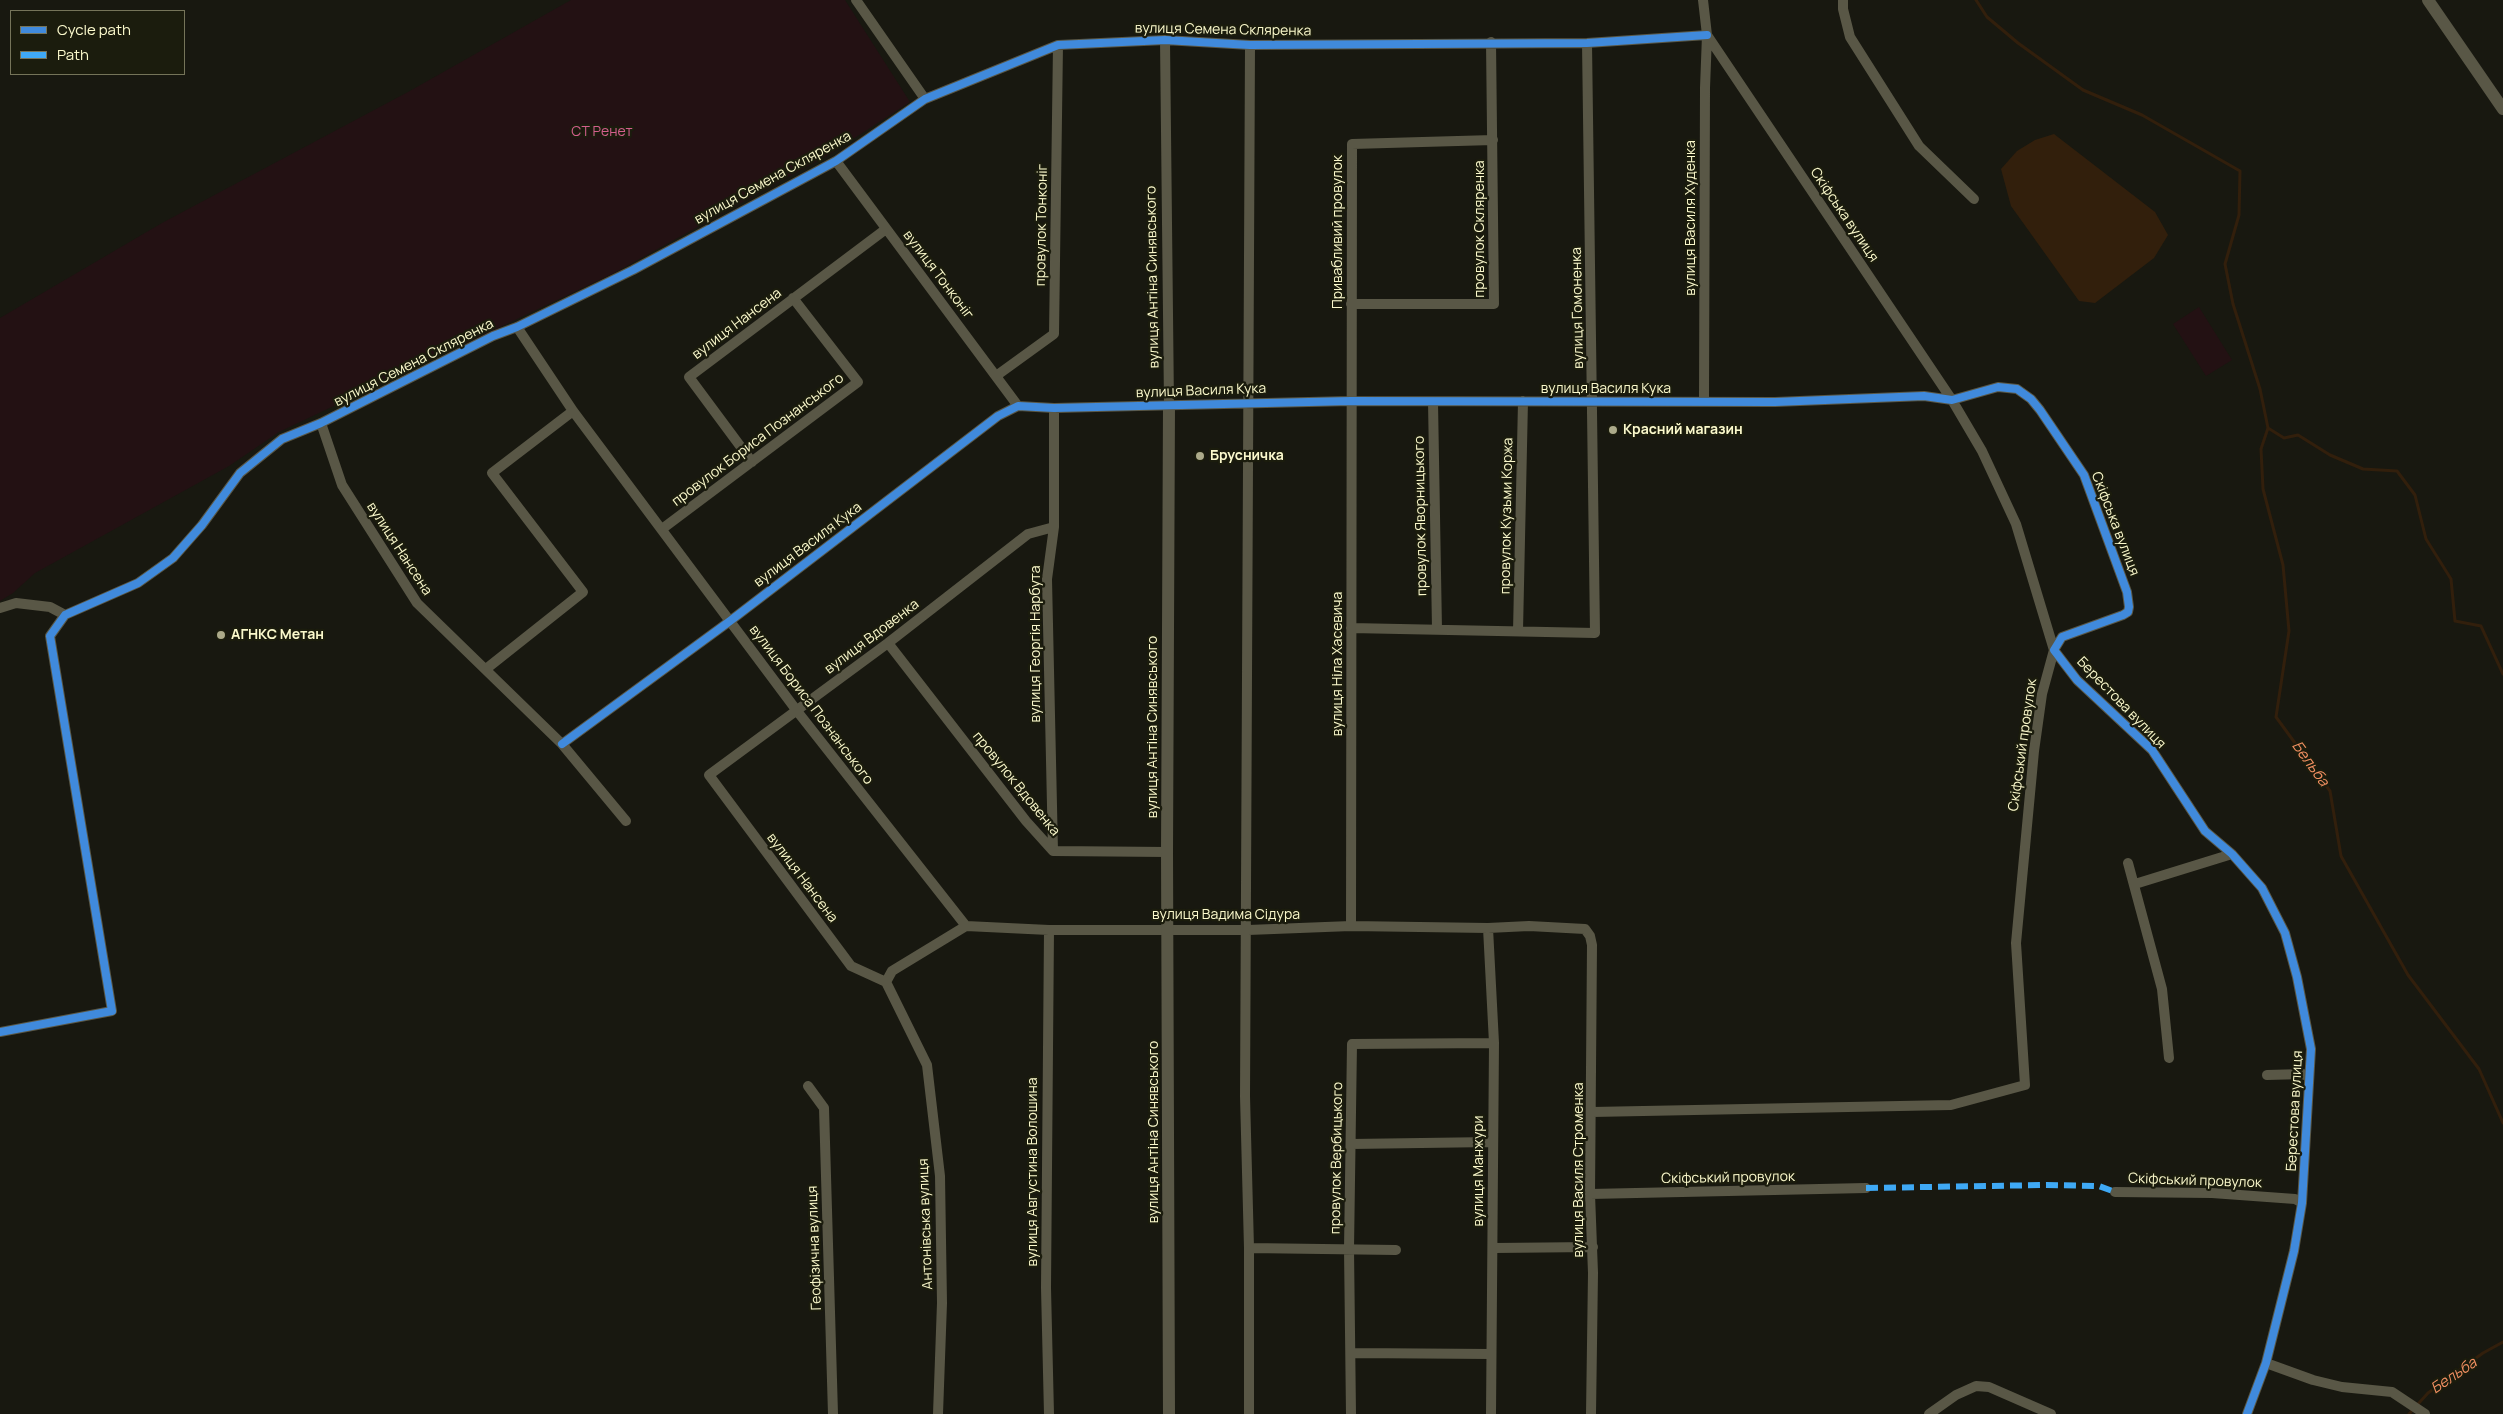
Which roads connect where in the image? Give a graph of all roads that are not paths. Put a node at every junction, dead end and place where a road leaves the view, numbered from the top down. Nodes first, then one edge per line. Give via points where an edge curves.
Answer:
1 (856, 0) edge
2 (1703, 0) edge
3 (1843, 0) edge
4 (2428, 0) edge
5 (1707, 35) junction
6 (1165, 40) junction
7 (1491, 42) junction
8 (1587, 43) junction
9 (1058, 45) junction
10 (1250, 45) junction
11 (925, 99) junction
12 (2503, 109) edge
13 (1494, 140) junction
14 (836, 161) junction
15 (1974, 199) dead end
16 (886, 229) junction
17 (793, 298) junction
18 (1351, 304) junction
19 (517, 327) junction
20 (996, 376) junction
21 (1952, 400) junction
22 (1351, 401) junction
23 (1523, 401) junction
24 (1704, 401) junction
25 (1248, 402) junction
26 (1433, 402) junction
27 (1593, 403) junction
28 (1170, 404) junction
29 (1018, 406) junction
30 (1054, 408) junction
31 (573, 411) junction
32 (322, 423) junction
33 (752, 462) junction
34 (1054, 527) junction
35 (662, 529) junction
36 (0, 608) edge
37 (66, 614) junction
38 (730, 621) junction
39 (1351, 628) junction
40 (1437, 629) junction
41 (1518, 631) junction
42 (888, 643) junction
43 (2054, 650) junction
44 (486, 669) junction
45 (796, 711) junction
46 (562, 744) junction
47 (708, 775) joint
48 (626, 820) dead end
49 (1053, 851) junction
50 (1167, 852) junction
51 (2232, 854) junction
52 (2128, 864) dead end
53 (2135, 884) junction
54 (966, 926) junction
55 (1351, 926) junction
56 (1169, 928) junction
57 (1488, 928) junction
58 (1584, 929) joint
59 (1049, 930) junction
60 (1248, 930) junction
61 (886, 982) junction
62 (0, 1032) edge
63 (1494, 1043) junction
64 (2169, 1058) dead end
65 (2267, 1075) dead end
66 (2309, 1077) junction
67 (808, 1086) dead end
68 (1592, 1112) junction
69 (1492, 1142) junction
70 (1351, 1144) junction
71 (1866, 1188) dead end
72 (2115, 1192) dead end
73 (1590, 1194) junction
74 (2302, 1203) junction
75 (1593, 1246) junction
76 (1249, 1248) junction
77 (1494, 1248) junction
78 (1349, 1249) junction
79 (1396, 1250) dead end
80 (1352, 1354) junction
81 (1491, 1354) junction
82 (2266, 1363) junction
83 (833, 1414) edge
84 (938, 1414) edge
85 (1049, 1414) edge
86 (1169, 1414) edge
87 (1249, 1414) edge
88 (1351, 1414) edge
89 (1491, 1414) edge
90 (1591, 1414) edge
91 (1929, 1414) edge
92 (2051, 1414) edge
93 (2247, 1414) edge
94 (2424, 1414) edge

1 - 11 street
2 - 5 street, Скіфська вулиця
3 - 15 street via 1844,19 1850,37 1918,146
4 - 12 street
5 - 8 street, вулиця Семена Скляренка
5 - 21 street, Скіфська вулиця
5 - 24 street, вулиця Василя Худенка
6 - 9 street, вулиця Семена Скляренка
6 - 10 street, вулиця Семена Скляренка
6 - 28 street, вулиця Антіна Синявського
7 - 8 street, вулиця Семена Скляренка
7 - 10 street, вулиця Семена Скляренка
7 - 13 street, провулок Скляренка
8 - 27 street, вулиця Гомоненка
9 - 11 street, вулиця Семена Скляренка
9 - 20 street, провулок Тонконіг via 1054,334
10 - 25 street
11 - 14 street, вулиця Семена Скляренка
13 - 18 street, Привабливий провулок via 1352,144
13 - 18 street, провулок Скляренка via 1494,304
14 - 16 street, вулиця Тонконіг
14 - 19 street, вулиця Семена Скляренка via 633,270
16 - 17 street, вулиця Нансена
16 - 20 street, вулиця Тонконіг
17 - 33 street, вулиця Нансена via 689,377
17 - 33 street, провулок Бориса Познанського via 858,382
18 - 22 street, Привабливий провулок
19 - 31 street, вулиця Бориса Познанського
19 - 32 street, вулиця Семена Скляренка via 493,336
20 - 29 street, вулиця Тонконіг
21 - 24 street, вулиця Василя Кука via 1924,396 1823,401
21 - 43 street via 1982,451 2016,524
21 - 43 street, Скіфська вулиця via 1998,387 2017,389 2040,410 2084,475 2127,592 2129,607 2123,616 2062,637
22 - 25 street, вулиця Василя Кука
22 - 26 street, вулиця Василя Кука
22 - 39 street, вулиця Ніла Хасевича
23 - 26 street, вулиця Василя Кука
23 - 27 street, вулиця Василя Кука
23 - 41 street, провулок Кузьми Коржа
24 - 27 street, вулиця Василя Кука
25 - 28 street, вулиця Василя Кука
25 - 60 street
26 - 40 street, провулок Яворницького
27 - 41 street, вулиця Гомоненка via 1595,634
28 - 30 street, вулиця Василя Кука
28 - 50 street, вулиця Антіна Синявського
29 - 30 street, вулиця Василя Кука
29 - 38 street, вулиця Василя Кука via 998,416
30 - 34 street, вулиця Георгія Нарбута
31 - 35 street, вулиця Бориса Познанського
31 - 44 street via 492,473 583,592
32 - 37 street, вулиця Семена Скляренка via 282,439 240,473 173,558 138,584
32 - 44 street, вулиця Нансена via 342,485 416,603
33 - 35 street, провулок Бориса Познанського
34 - 42 street, вулиця Вдовенка via 1028,534
34 - 49 street, вулиця Георгія Нарбута via 1047,579
35 - 38 street, вулиця Бориса Познанського
36 - 37 street via 16,603 50,607
37 - 62 street via 50,636 51,653 112,1011
38 - 45 street, вулиця Бориса Познанського
38 - 46 street, вулиця Василя Кука
39 - 40 street
39 - 55 street, вулиця Ніла Хасевича
40 - 41 street
42 - 45 street, вулиця Вдовенка
42 - 49 street, провулок Вдовенка via 1026,821
43 - 51 street, Берестова вулиця via 2077,680 2152,750 2205,831
43 - 68 street, Скіфський провулок via 2042,694 2034,751 2016,943 2025,1085 1951,1105
44 - 46 street, вулиця Нансена
45 - 47 street, вулиця Вдовенка
45 - 54 street, вулиця Бориса Познанського
46 - 48 street, вулиця Нансена
47 - 61 street, вулиця Нансена via 851,966
49 - 50 street, провулок Вдовенка
50 - 56 street, вулиця Антіна Синявського
51 - 53 street
51 - 66 street, Берестова вулиця via 2262,888 2285,934 2298,978 2311,1049
52 - 53 street
53 - 64 street via 2162,989
54 - 59 street, вулиця Вадима Сідура
54 - 61 street via 892,971
55 - 57 street, вулиця Вадима Сідура
55 - 60 street, вулиця Вадима Сідура
56 - 59 street, вулиця Вадима Сідура
56 - 60 street, вулиця Вадима Сідура
56 - 86 street, вулиця Антіна Синявського
57 - 58 street, вулиця Вадима Сідура
57 - 63 street, вулиця Манжури
58 - 68 street, вулиця Василя Строменка via 1592,945
59 - 85 street, вулиця Августина Волошина via 1046,1288
60 - 76 street via 1246,1096
61 - 84 street, Антонівська вулиця via 927,1065 939,1167 942,1303
63 - 69 street, вулиця Манжури
63 - 70 street, провулок Вербицького via 1352,1044
65 - 66 street via 2303,1074
66 - 74 street, Берестова вулиця
67 - 83 street, Геофізична вулиця via 824,1108
68 - 73 street, вулиця Василя Строменка
69 - 70 street
69 - 77 street, вулиця Манжури
70 - 78 street, провулок Вербицького
71 - 73 street, Скіфський провулок
72 - 74 street, Скіфський провулок via 2212,1193 2295,1199
73 - 75 street, вулиця Василя Строменка
74 - 82 street, Берестова вулиця via 2294,1251
75 - 77 street
75 - 90 street, вулиця Василя Строменка
76 - 78 street
76 - 87 street
77 - 81 street, вулиця Манжури
78 - 79 street
78 - 80 street, провулок Вербицького
80 - 81 street
80 - 88 street, провулок Вербицького
81 - 89 street, вулиця Манжури
82 - 93 street, Берестова вулиця
82 - 94 street via 2342,1387 2392,1392
91 - 92 street via 1956,1395 1976,1386 1989,1387

